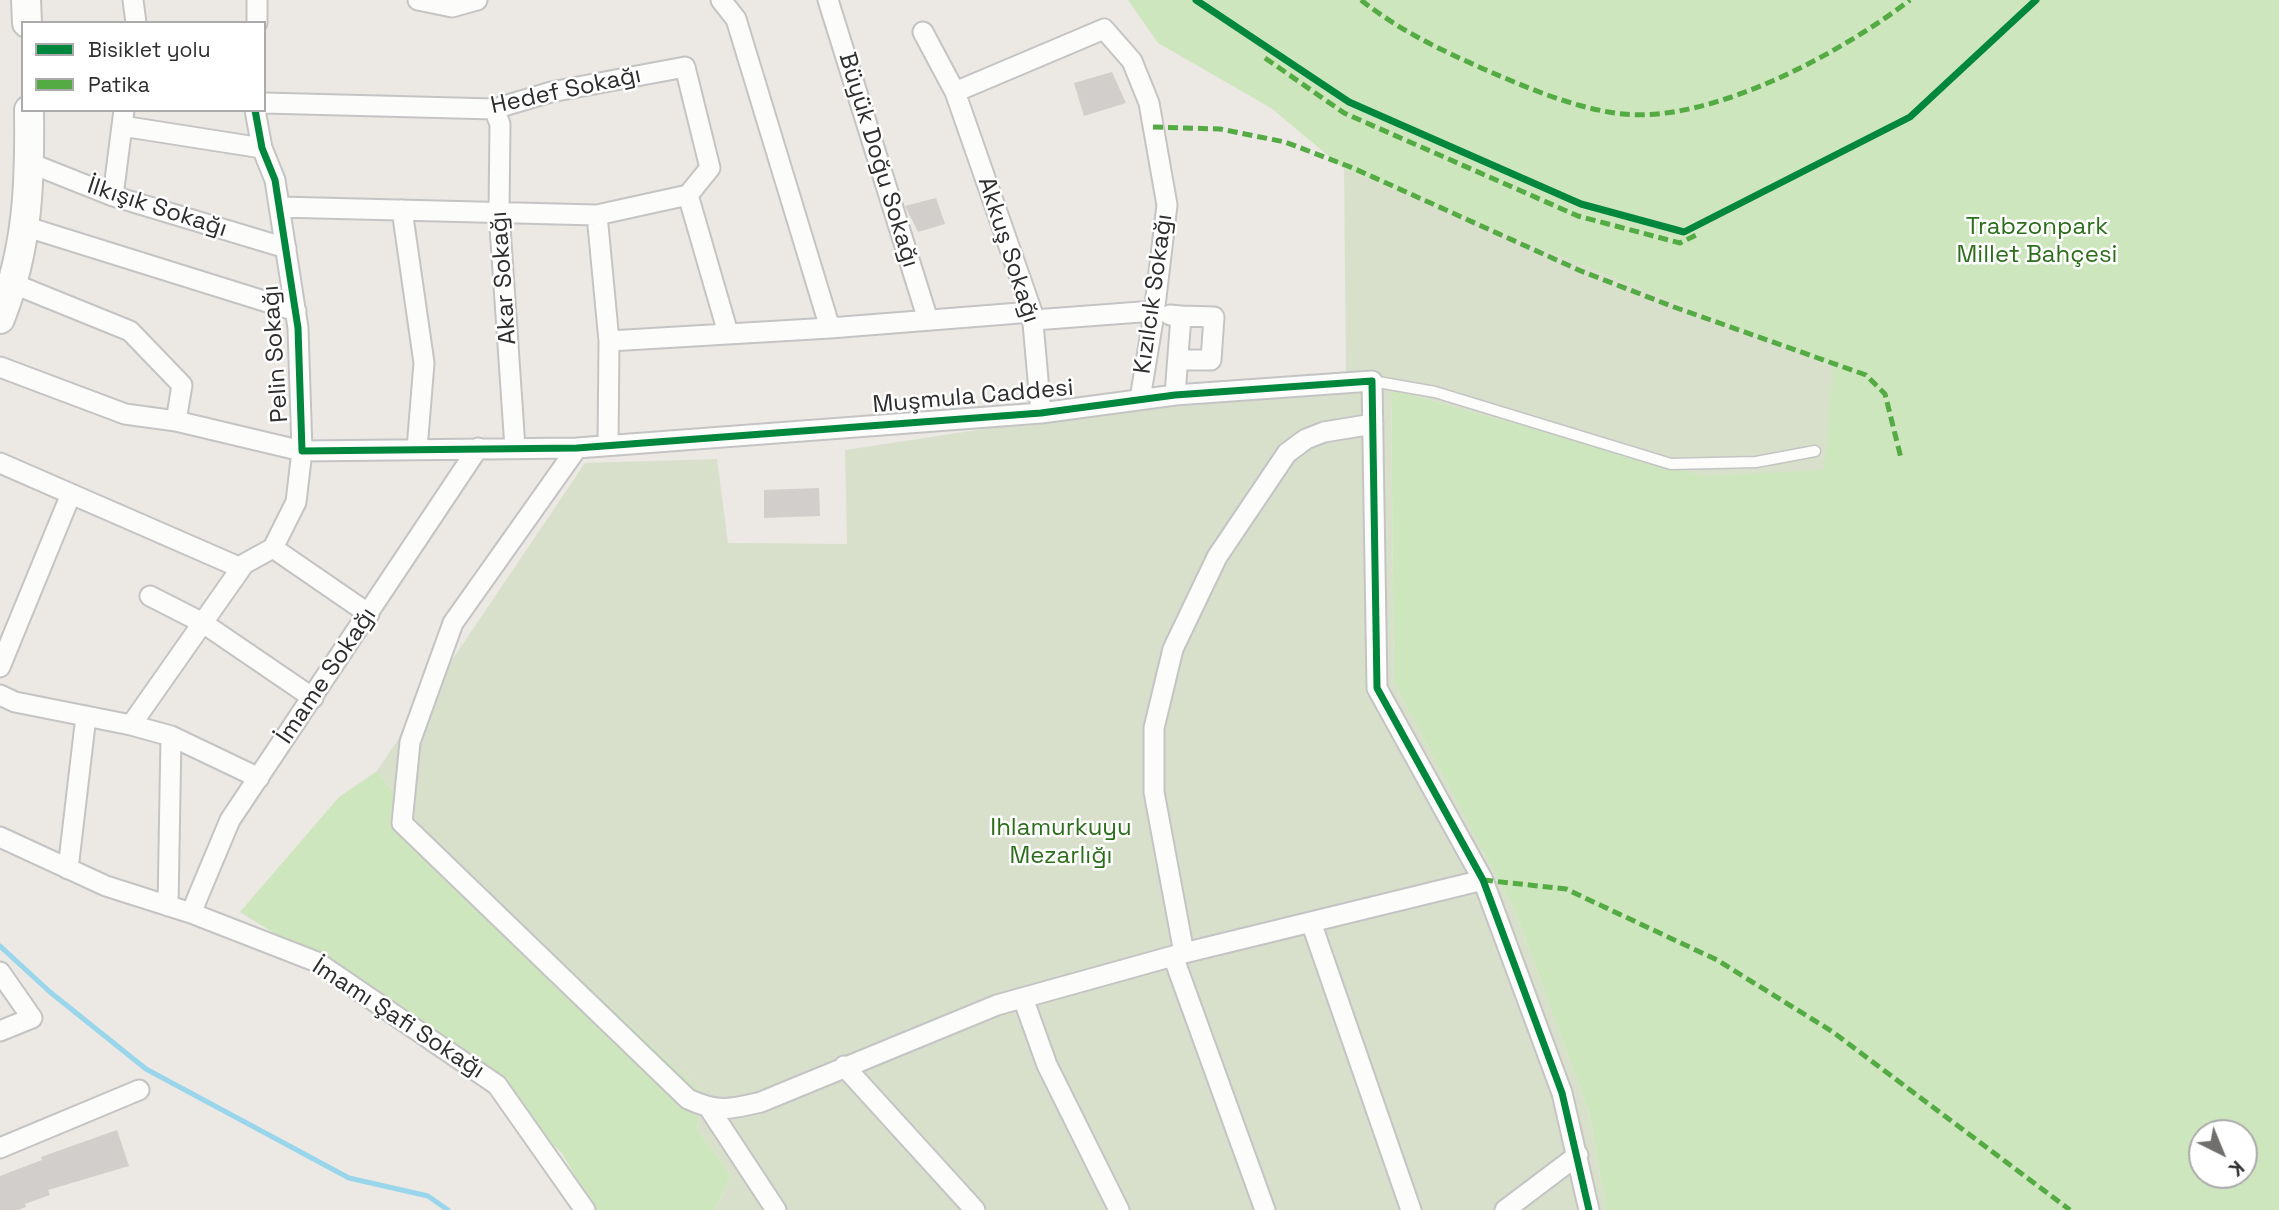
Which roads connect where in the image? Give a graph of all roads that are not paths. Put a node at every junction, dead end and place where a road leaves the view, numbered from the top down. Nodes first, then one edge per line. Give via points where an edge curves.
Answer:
1 (26, 0) edge
2 (133, 0) edge
3 (257, 0) edge
4 (418, 0) edge
5 (721, 0) edge
6 (828, 0) edge
7 (467, 2) edge
8 (27, 21) edge
9 (136, 21) edge
10 (257, 21) edge
11 (923, 32) dead end
12 (955, 92) junction
13 (266, 103) edge
14 (494, 110) junction
15 (29, 112) edge
16 (256, 112) edge
17 (123, 118) edge
18 (262, 148) junction
19 (30, 163) junction
20 (113, 195) junction
21 (688, 195) junction
22 (279, 207) junction
23 (402, 210) junction
24 (499, 212) junction
25 (597, 215) junction
26 (27, 227) junction
27 (286, 248) junction
28 (14, 284) junction
29 (296, 311) junction
30 (1154, 312) junction
31 (1033, 316) junction
32 (1181, 316) junction
33 (0, 319) edge
34 (928, 320) junction
35 (830, 328) junction
36 (728, 333) junction
37 (609, 341) junction
38 (1178, 360) junction
39 (0, 368) edge
40 (1373, 381) junction
41 (1175, 395) junction
42 (1140, 399) junction
43 (1041, 413) junction
44 (176, 421) junction
45 (1373, 424) junction
46 (608, 445) junction
47 (478, 448) junction
48 (515, 448) junction
49 (576, 448) junction
50 (417, 449) junction
51 (302, 451) junction
52 (1815, 451) dead end
53 (0, 463) edge
54 (71, 494) junction
55 (273, 548) junction
56 (241, 568) junction
57 (150, 596) dead end
58 (369, 614) junction
59 (203, 623) junction
60 (0, 667) edge
61 (0, 695) edge
62 (313, 698) junction
63 (86, 716) junction
64 (131, 725) junction
65 (171, 736) junction
66 (258, 778) junction
67 (0, 837) edge
68 (68, 869) junction
69 (1483, 880) junction
70 (168, 906) junction
71 (191, 913) junction
72 (1311, 922) junction
73 (1179, 955) junction
74 (0, 972) edge
75 (1023, 998) junction
76 (0, 1031) edge
77 (844, 1066) junction
78 (139, 1090) dead end
79 (709, 1108) junction
80 (0, 1148) edge
81 (1578, 1155) junction
82 (585, 1210) edge
83 (776, 1210) edge
84 (975, 1210) edge
85 (1119, 1210) edge
86 (1265, 1210) edge
87 (1411, 1210) edge
88 (1506, 1210) edge
89 (1589, 1210) edge

1 - 8 street
2 - 9 street
3 - 10 street
4 - 7 street via 452,7
5 - 35 street via 736,19
6 - 34 street, Büyük Doğu Sokağı
11 - 12 street, Akkuş Sokağı
12 - 30 street, Kızılcık Sokağı via 1104,29 1132,61 1149,103 1167,205
12 - 31 street, Akkuş Sokağı
13 - 14 street, Hedef Sokağı
14 - 21 street, Hedef Sokağı via 551,92 685,67 710,168
14 - 24 street, Akar Sokağı via 500,124
15 - 19 street
16 - 18 street, Pelin Sokağı
17 - 18 street
17 - 20 street
18 - 22 street, Pelin Sokağı via 275,180
19 - 20 street, İlkışık Sokağı
19 - 26 street
20 - 27 street, İlkışık Sokağı
21 - 25 street
21 - 36 street
22 - 23 street
22 - 27 street, Pelin Sokağı
23 - 24 street
23 - 50 street via 424,363
24 - 25 street
24 - 48 street, Akar Sokağı
25 - 37 street
26 - 28 street
26 - 29 street
27 - 29 street, Pelin Sokağı
28 - 33 street
28 - 44 street via 130,331 182,385
29 - 51 street, Pelin Sokağı
30 - 31 street
30 - 32 street
30 - 42 street, Kızılcık Sokağı
31 - 34 street
31 - 43 street, Akkuş Sokağı
32 - 38 street
32 - 38 street, Kızılcık Sokağı via 1214,317 1210,360
34 - 35 street
35 - 36 street
36 - 37 street
37 - 46 street
38 - 41 street
39 - 44 street via 125,414
40 - 41 street, Muşmula Caddesi
40 - 45 street
40 - 52 lane via 1434,392 1671,464 1727,464
41 - 42 street, Muşmula Caddesi
42 - 43 street, Muşmula Caddesi
43 - 46 street, Muşmula Caddesi
44 - 51 street
45 - 69 street via 1377,688
45 - 73 street via 1324,432 1287,453 1217,557 1173,649 1154,728 1154,792
46 - 49 street, Muşmula Caddesi
47 - 48 street, Pelin Sokağı
47 - 50 street, Pelin Sokağı
47 - 58 street, İmame Sokağı
48 - 49 street, Pelin Sokağı
49 - 79 street via 453,623 411,742 402,823 688,1099
50 - 51 street, Pelin Sokağı
51 - 55 street via 296,502
53 - 54 street
54 - 56 street
54 - 60 street
55 - 56 street
55 - 58 street
56 - 59 street
57 - 59 street
58 - 62 street, İmame Sokağı
59 - 62 street
59 - 64 street
61 - 63 street
62 - 66 street, İmame Sokağı
63 - 64 street
63 - 68 street
64 - 65 street
65 - 66 street
65 - 70 street
66 - 71 street, İmame Sokağı via 230,820
67 - 68 street, İmamı Şafi Sokağı
68 - 70 street, İmamı Şafi Sokağı
69 - 72 street
69 - 81 street via 1562,1093
70 - 71 street, İmamı Şafi Sokağı
71 - 82 street, İmamı Şafi Sokağı via 317,962 497,1085
72 - 73 street
72 - 87 street
73 - 75 street
73 - 86 street
74 - 76 street via 32,1018
75 - 77 street
75 - 85 street via 1047,1065
77 - 79 street via 761,1101 729,1109
77 - 84 street
78 - 80 street
79 - 83 street
81 - 88 street
81 - 89 street

